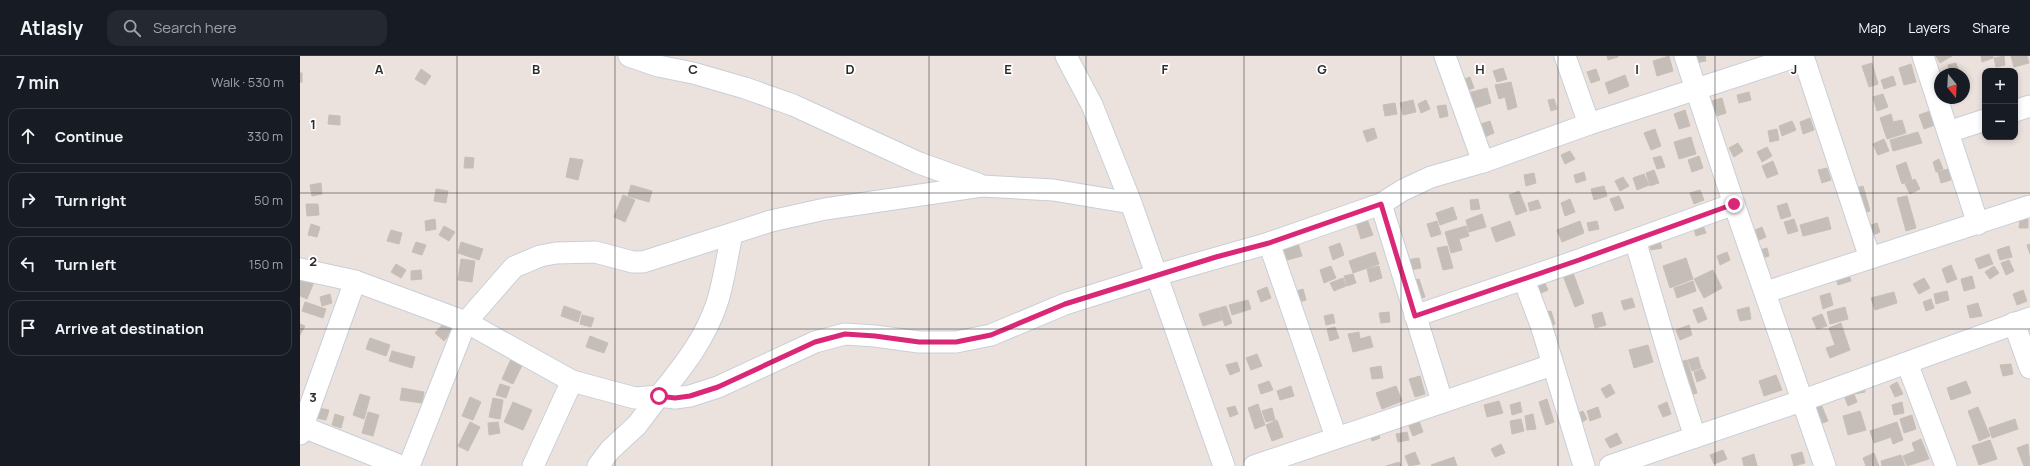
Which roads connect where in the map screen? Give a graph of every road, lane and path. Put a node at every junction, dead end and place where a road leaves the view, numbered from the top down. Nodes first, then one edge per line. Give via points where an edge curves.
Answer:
1 (629, 56) edge
2 (1066, 56) edge
3 (1445, 56) edge
4 (1565, 56) edge
5 (1685, 56) edge
6 (1798, 56) edge
7 (1803, 56) edge
8 (1923, 56) edge
9 (1696, 90) junction
10 (2030, 106) edge
11 (2018, 110) edge
12 (1982, 121) edge
13 (1589, 124) junction
14 (1948, 132) junction
15 (1483, 162) junction
16 (982, 186) junction
17 (1131, 203) junction
18 (1381, 204) junction
19 (1734, 204) junction
20 (2030, 206) edge
21 (1978, 224) junction
22 (732, 234) junction
23 (1635, 240) junction
24 (1269, 243) junction
25 (1870, 258) junction
26 (300, 269) edge
27 (1157, 275) junction
28 (1524, 280) junction
29 (356, 281) junction
30 (1766, 292) junction
31 (1415, 316) junction
32 (2022, 321) edge
33 (466, 322) junction
34 (1907, 362) junction
35 (1552, 365) junction
36 (2030, 368) edge
37 (572, 381) junction
38 (659, 396) junction
39 (1804, 400) junction
40 (1442, 401) junction
41 (301, 431) edge
42 (1336, 437) junction
43 (1695, 437) junction
44 (401, 466) edge
45 (409, 466) edge
46 (533, 466) edge
47 (598, 466) edge
48 (1224, 466) edge
49 (1254, 466) edge
50 (1584, 466) edge
51 (1610, 466) edge
52 (1825, 466) edge
53 (1946, 466) edge

1 - 16 street via 658,66 693,73 793,105 919,163
2 - 17 street via 1092,105
3 - 15 street
4 - 13 street
5 - 9 street
6 - 9 street
7 - 25 street
8 - 14 street
9 - 13 street
9 - 19 street
10 - 11 street
12 - 14 street
13 - 15 street
14 - 21 street
15 - 18 street via 1431,177
16 - 17 street via 1053,190
16 - 22 street via 825,209 771,221
17 - 27 street
18 - 24 street
18 - 31 street
19 - 23 street
19 - 30 street
20 - 21 street
21 - 25 street
22 - 33 street via 643,262 633,262 595,252 540,256 514,267
22 - 38 street via 717,303 706,328 690,358
23 - 28 street
23 - 43 street
24 - 27 street
24 - 42 street
25 - 30 street
26 - 29 street
27 - 38 street via 1065,304 991,335 956,342 934,342 845,334 815,342 697,394 675,398
27 - 48 street
28 - 31 street
28 - 35 street via 1541,325
29 - 33 street
29 - 41 street
30 - 39 street
31 - 40 street
32 - 34 street
32 - 36 street
33 - 37 street
33 - 45 street
34 - 39 street
34 - 53 street
35 - 40 street
35 - 50 street
37 - 38 street via 635,398
37 - 46 street
38 - 47 street via 637,425 610,450
39 - 43 street
39 - 52 street
40 - 42 street
41 - 44 street
42 - 49 street
43 - 51 street

